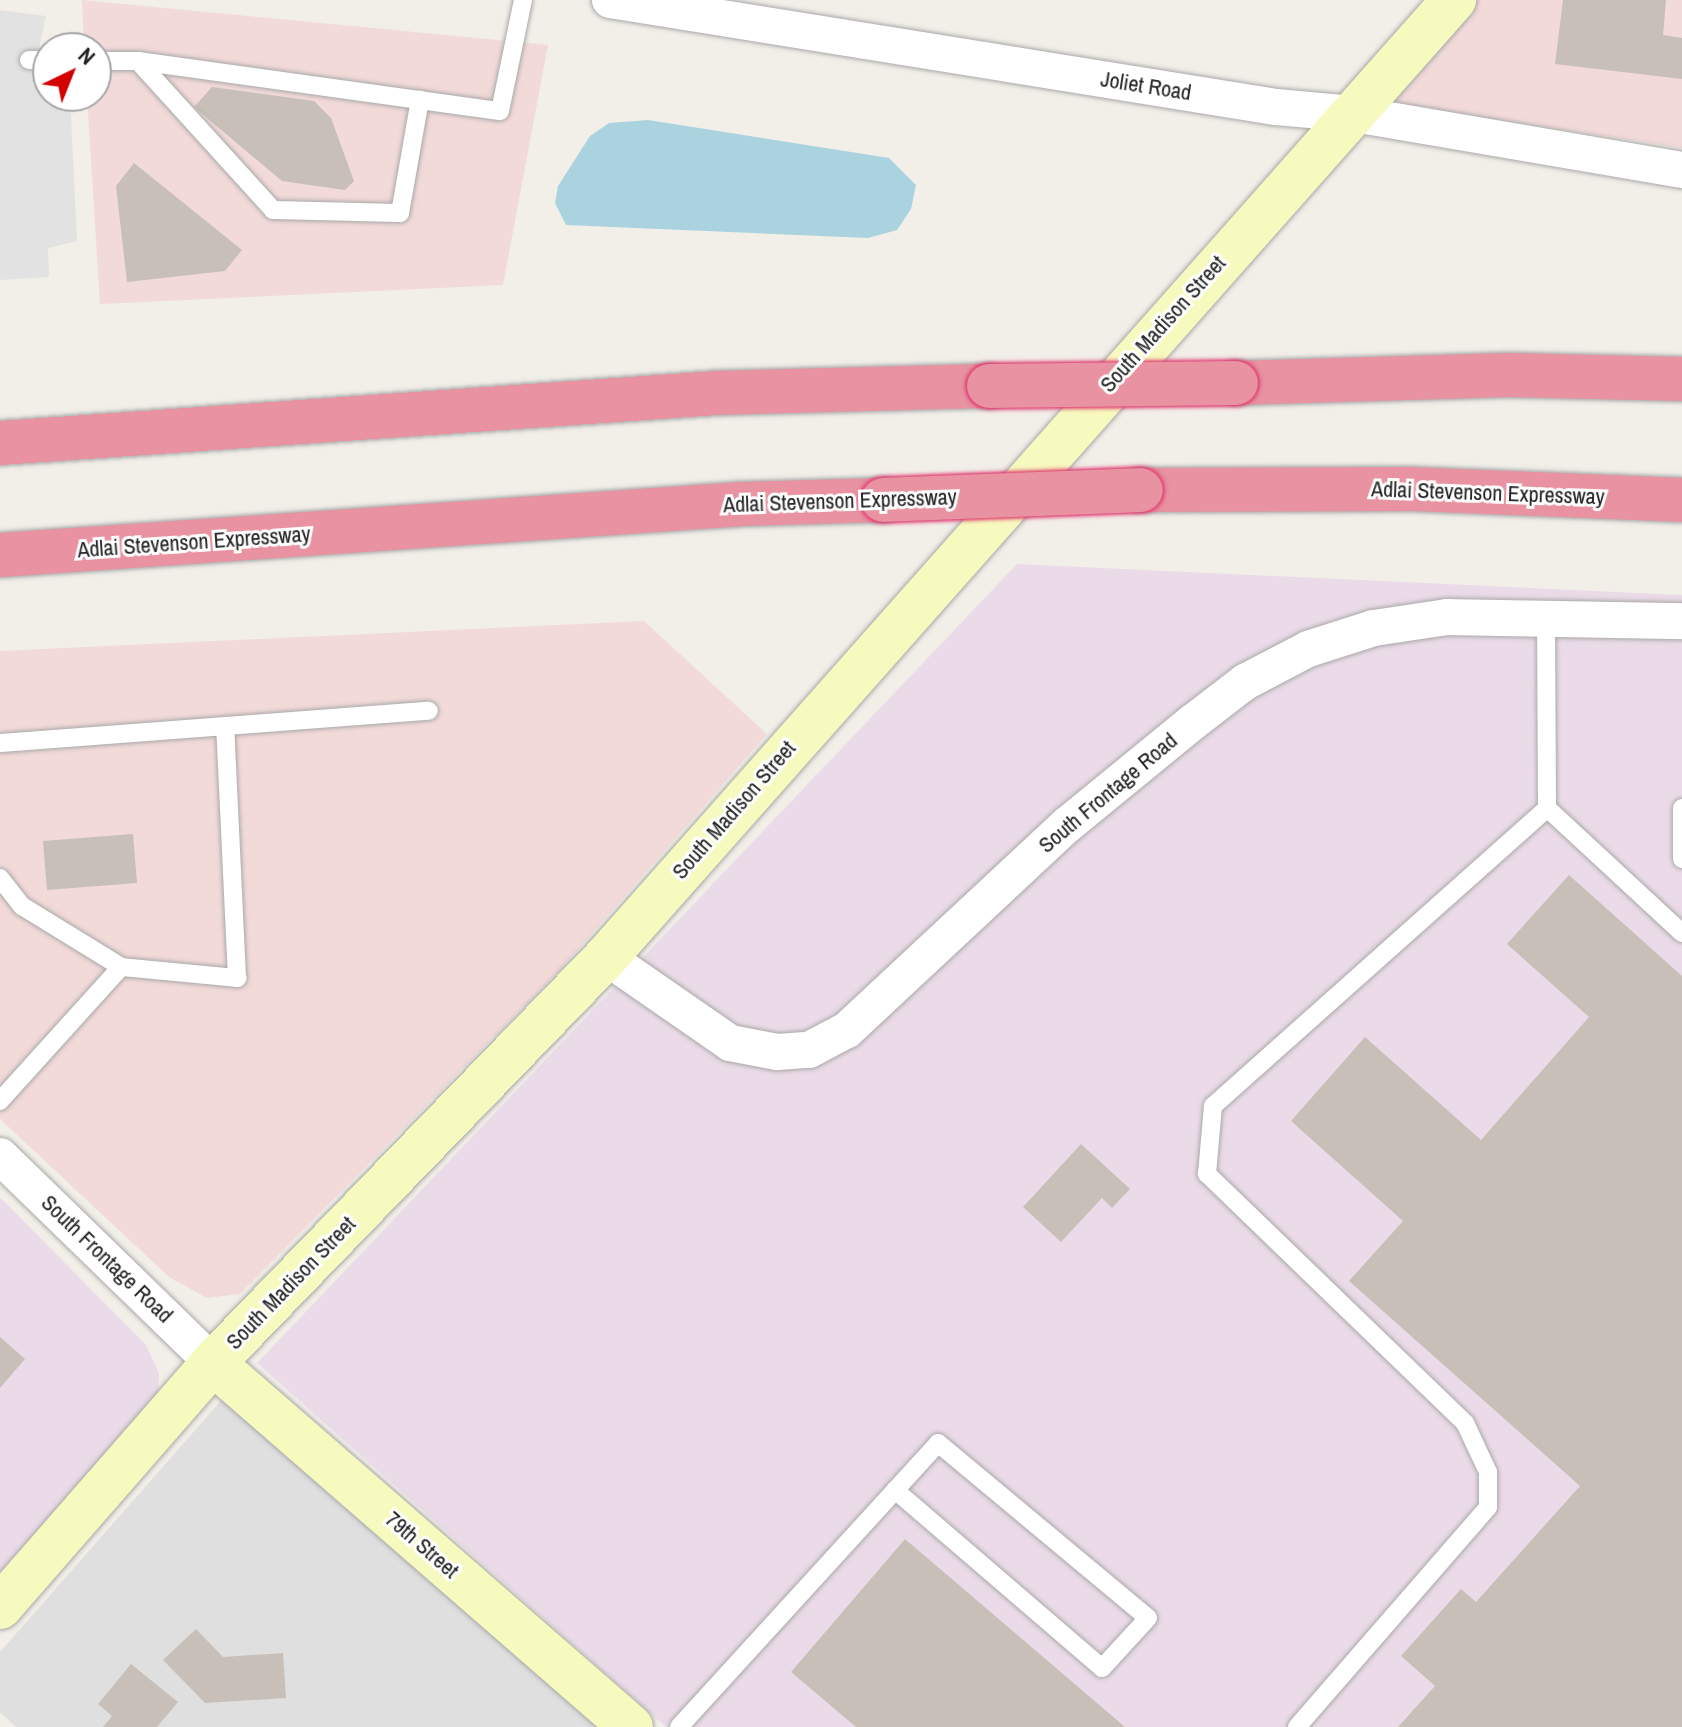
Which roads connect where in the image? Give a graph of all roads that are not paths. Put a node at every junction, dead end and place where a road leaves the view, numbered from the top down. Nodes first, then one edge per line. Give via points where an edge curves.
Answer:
1 (523, 0) edge
2 (610, 0) edge
3 (1454, 0) edge
4 (112, 61) edge
5 (138, 61) junction
6 (420, 100) junction
7 (1354, 114) junction
8 (1682, 170) edge
9 (1682, 379) edge
10 (0, 443) edge
11 (1682, 500) edge
12 (0, 555) edge
13 (1546, 615) junction
14 (1682, 621) edge
15 (429, 711) dead end
16 (225, 726) junction
17 (0, 743) edge
18 (1547, 808) junction
19 (1682, 808) edge
20 (1682, 859) edge
21 (0, 878) edge
22 (1682, 933) edge
23 (606, 957) junction
24 (121, 967) junction
25 (0, 1101) edge
26 (0, 1156) edge
27 (213, 1363) junction
28 (895, 1490) junction
29 (0, 1607) edge
30 (631, 1727) edge
31 (679, 1727) edge
32 (1297, 1727) edge

1 - 6 lane via 500,111
2 - 7 street, Joliet Road via 1276,107
3 - 7 street, South Madison Street
4 - 5 lane
5 - 6 lane
5 - 6 lane via 273,210 400,213
7 - 8 street, Joliet Road
7 - 23 street, South Madison Street via 1145,343
9 - 10 highway, bridge via 1508,375 716,393
11 - 12 highway, Adlai Stevenson Expressway, bridge via 1411,489 1141,490 742,504
13 - 14 street, South Frontage Road
13 - 18 lane
13 - 23 street, South Frontage Road via 1447,617 1374,628 1308,649 1245,682 1067,825 847,1030 809,1050 777,1052 730,1043
15 - 16 lane
16 - 17 lane
16 - 24 lane via 237,978
18 - 22 lane
18 - 32 lane via 1213,1106 1207,1174 1465,1423 1488,1472 1488,1507
19 - 20 lane
21 - 24 lane via 22,906
23 - 27 street, South Madison Street
24 - 25 lane
26 - 27 street, South Frontage Road
27 - 29 street, South Madison Street
27 - 30 street, 79th Street
28 - 28 lane via 938,1443 1148,1618 1102,1668
28 - 31 lane

